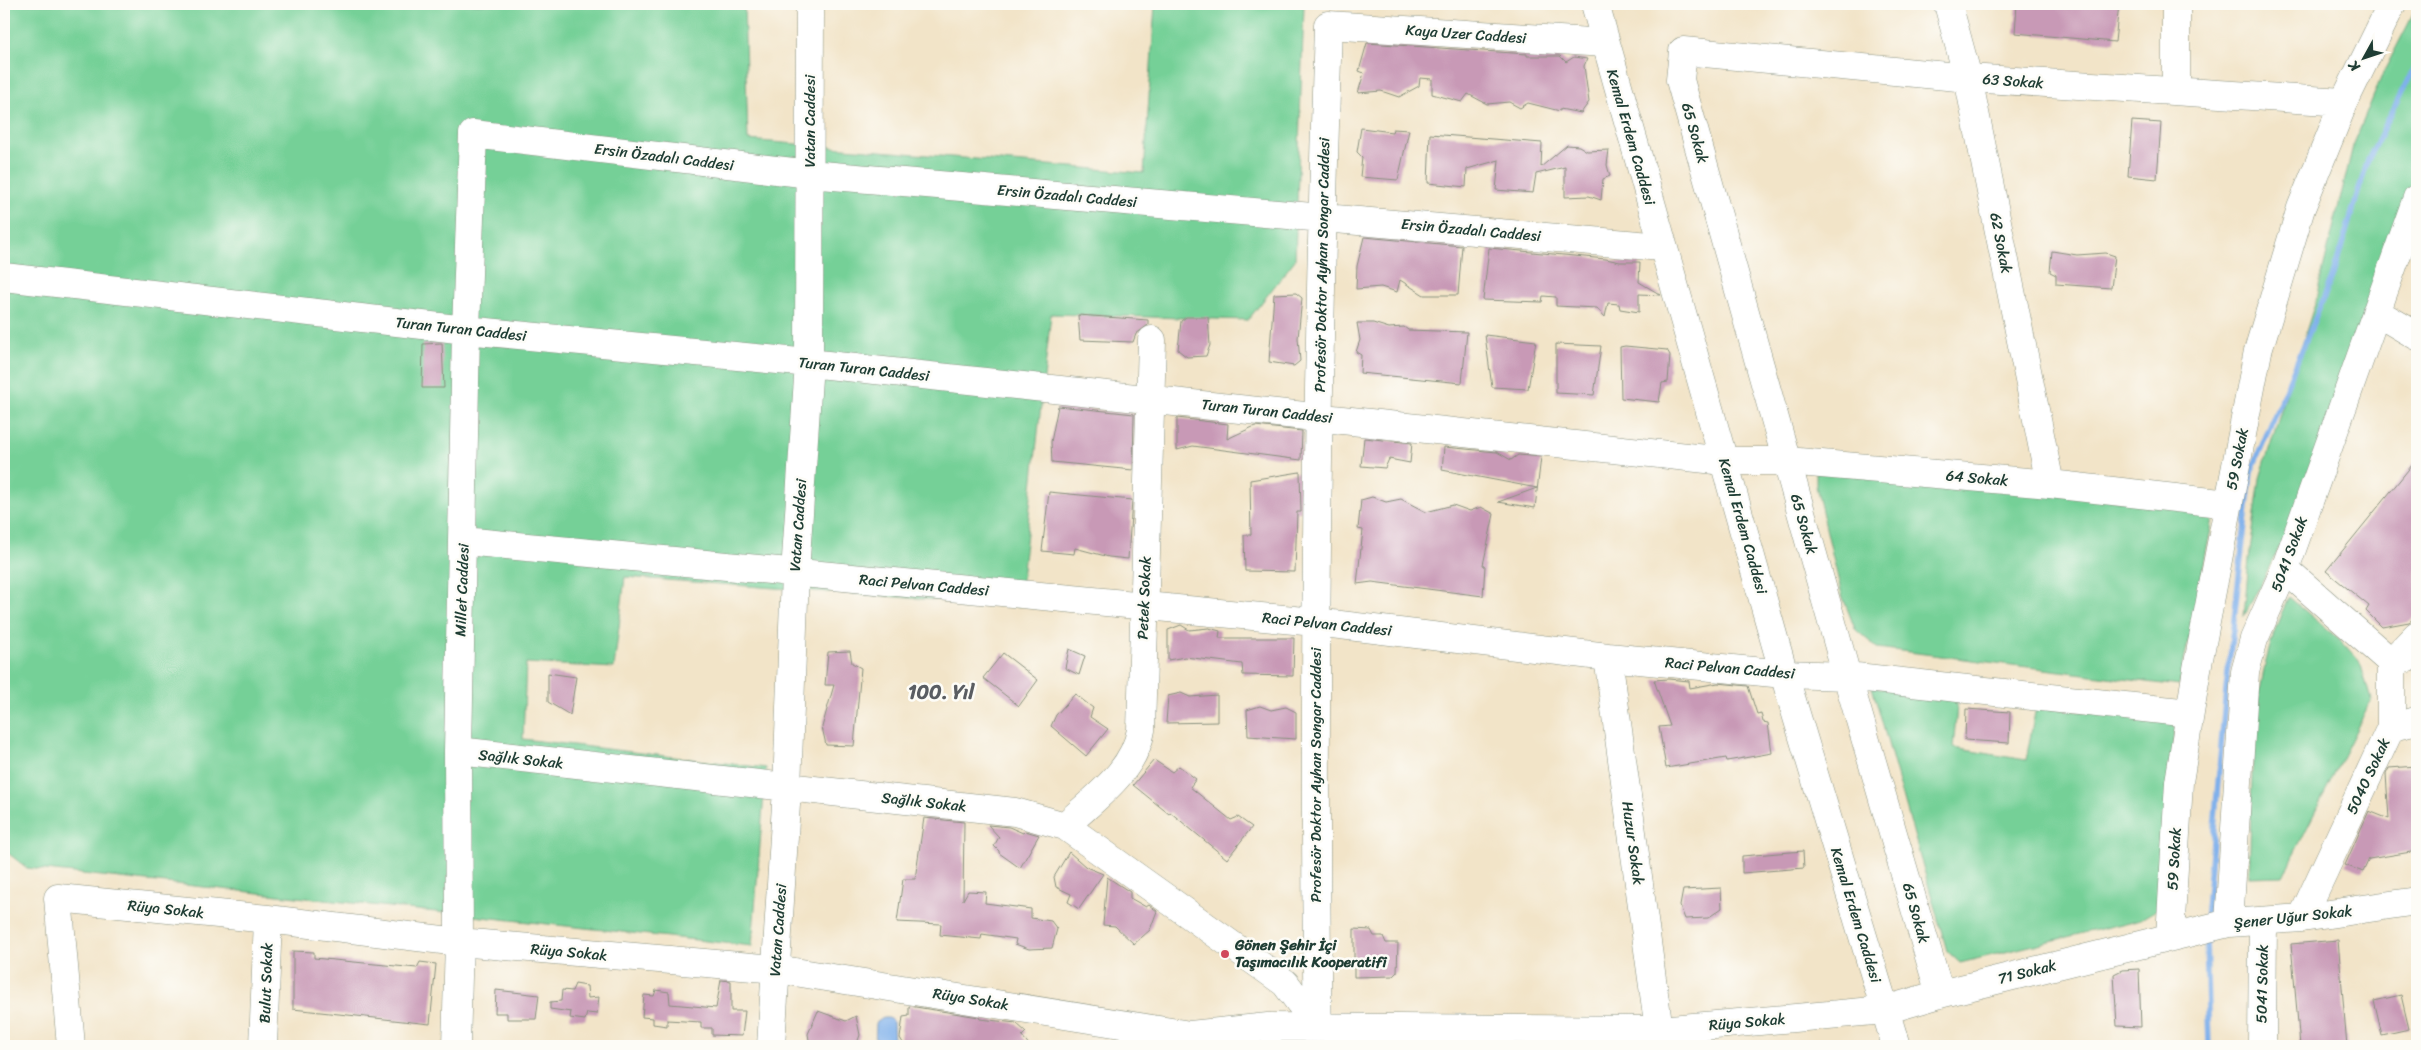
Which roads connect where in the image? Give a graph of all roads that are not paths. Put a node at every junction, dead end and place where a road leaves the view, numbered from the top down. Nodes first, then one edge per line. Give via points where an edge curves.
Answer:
1 (810, 4) edge
2 (1595, 4) edge
3 (1948, 4) edge
4 (2176, 4) edge
5 (2392, 4) edge
6 (1328, 25) joint
7 (1605, 43) junction
8 (1683, 50) joint
9 (1968, 78) junction
10 (2176, 91) junction
11 (2344, 102) junction
12 (473, 134) joint
13 (810, 174) junction
14 (2417, 198) edge
15 (1322, 218) junction
16 (1662, 247) junction
17 (4, 277) edge
18 (2376, 312) junction
19 (466, 330) junction
20 (2417, 336) edge
21 (1152, 340) dead end
22 (809, 363) junction
23 (1150, 399) junction
24 (1319, 416) junction
25 (1787, 461) junction
26 (1725, 462) junction
27 (2050, 484) junction
28 (2229, 504) junction
29 (464, 541) junction
30 (2285, 569) junction
31 (795, 573) junction
32 (1144, 606) junction
33 (1315, 622) junction
34 (2417, 635) edge
35 (2417, 656) edge
36 (1608, 657) junction
37 (2391, 662) junction
38 (1784, 674) junction
39 (1847, 676) junction
40 (2190, 713) junction
41 (2417, 721) edge
42 (2391, 726) junction
43 (458, 752) junction
44 (787, 788) junction
45 (1065, 826) junction
46 (2417, 901) edge
47 (2302, 918) junction
48 (268, 919) junction
49 (2263, 922) junction
50 (2229, 923) junction
51 (2170, 936) junction
52 (460, 942) junction
53 (776, 969) junction
54 (1940, 994) junction
55 (1885, 1010) junction
56 (1659, 1030) junction
57 (1318, 1036) edge
58 (71, 1046) edge
59 (264, 1046) edge
60 (456, 1046) edge
61 (771, 1046) edge
62 (1896, 1046) edge
63 (2262, 1046) edge

1 - 13 street, Vatan Caddesi
2 - 7 street, Kemal Erdem Caddesi
3 - 9 street, 62 Sokak
4 - 10 street
5 - 11 street, 59 Sokak
6 - 7 street, Kaya Uzer Caddesi
6 - 15 street, Profesör Doktor Ayhan Songar Caddesi
7 - 16 street, Kemal Erdem Caddesi
8 - 9 street, 63 Sokak
8 - 25 street, 65 Sokak via 1680,80
9 - 10 street, 63 Sokak
9 - 27 street, 62 Sokak
10 - 11 street, 63 Sokak
11 - 28 street, 59 Sokak via 2301,208 2258,352
12 - 13 street, Ersin Özadalı Caddesi
12 - 19 street, Millet Caddesi
13 - 15 street, Ersin Özadalı Caddesi
13 - 22 street, Vatan Caddesi
14 - 18 street, 5041 Sokak
15 - 16 street, Ersin Özadalı Caddesi
15 - 24 street, Profesör Doktor Ayhan Songar Caddesi
16 - 26 street, Kemal Erdem Caddesi
17 - 19 street, Turan Turan Caddesi
18 - 20 street
18 - 30 street, 5041 Sokak
19 - 22 street, Turan Turan Caddesi
19 - 29 street, Millet Caddesi
21 - 23 street, Petek Sokak
22 - 23 street, Turan Turan Caddesi
22 - 31 street, Vatan Caddesi
23 - 24 street, Turan Turan Caddesi
23 - 32 street, Petek Sokak
24 - 26 street, Turan Turan Caddesi
24 - 33 street, Profesör Doktor Ayhan Songar Caddesi
25 - 26 street, 64 Sokak
25 - 27 street, 64 Sokak
25 - 39 street, 65 Sokak
26 - 38 street, Kemal Erdem Caddesi
27 - 28 street, 64 Sokak
28 - 40 street, 59 Sokak
29 - 31 street, Raci Pelvan Caddesi
29 - 43 street, Millet Caddesi
30 - 37 street
30 - 50 street, 5041 Sokak via 2254,639 2244,672
31 - 32 street, Raci Pelvan Caddesi
31 - 44 street, Vatan Caddesi
32 - 33 street, Raci Pelvan Caddesi
32 - 45 street, Petek Sokak via 1138,746 1124,770
33 - 36 street, Raci Pelvan Caddesi
33 - 57 street, Profesör Doktor Ayhan Songar Caddesi
34 - 37 street
35 - 37 street
36 - 38 street, Raci Pelvan Caddesi
36 - 56 street, Huzur Sokak
37 - 42 street, 5040 Sokak
38 - 39 street, Raci Pelvan Caddesi
38 - 55 street, Kemal Erdem Caddesi
39 - 40 street, Raci Pelvan Caddesi
39 - 54 street, 65 Sokak
40 - 51 street, 59 Sokak via 2178,782
41 - 42 street
42 - 47 street, 5040 Sokak
43 - 44 street, Sağlık Sokak
43 - 52 street, Millet Caddesi
44 - 45 street, Sağlık Sokak via 1015,812
44 - 53 street, Vatan Caddesi
45 - 57 street, Sağlık Sokak via 1285,983
46 - 47 street, Şener Uğur Sokak
47 - 49 street, Şener Uğur Sokak
48 - 52 street, Rüya Sokak
48 - 58 street, Rüya Sokak via 58,898
48 - 59 street, Bulut Sokak
49 - 50 street, Şener Uğur Sokak
49 - 63 street, 5041 Sokak
50 - 51 street, Şener Uğur Sokak
51 - 54 street, 71 Sokak
52 - 53 street, Rüya Sokak
52 - 60 street, Millet Caddesi
53 - 57 street, Rüya Sokak via 1190,1035 1268,1027
53 - 61 street, Vatan Caddesi
54 - 55 street, 71 Sokak
55 - 56 street, Rüya Sokak
55 - 62 street, Kemal Erdem Caddesi
56 - 57 street, Rüya Sokak

